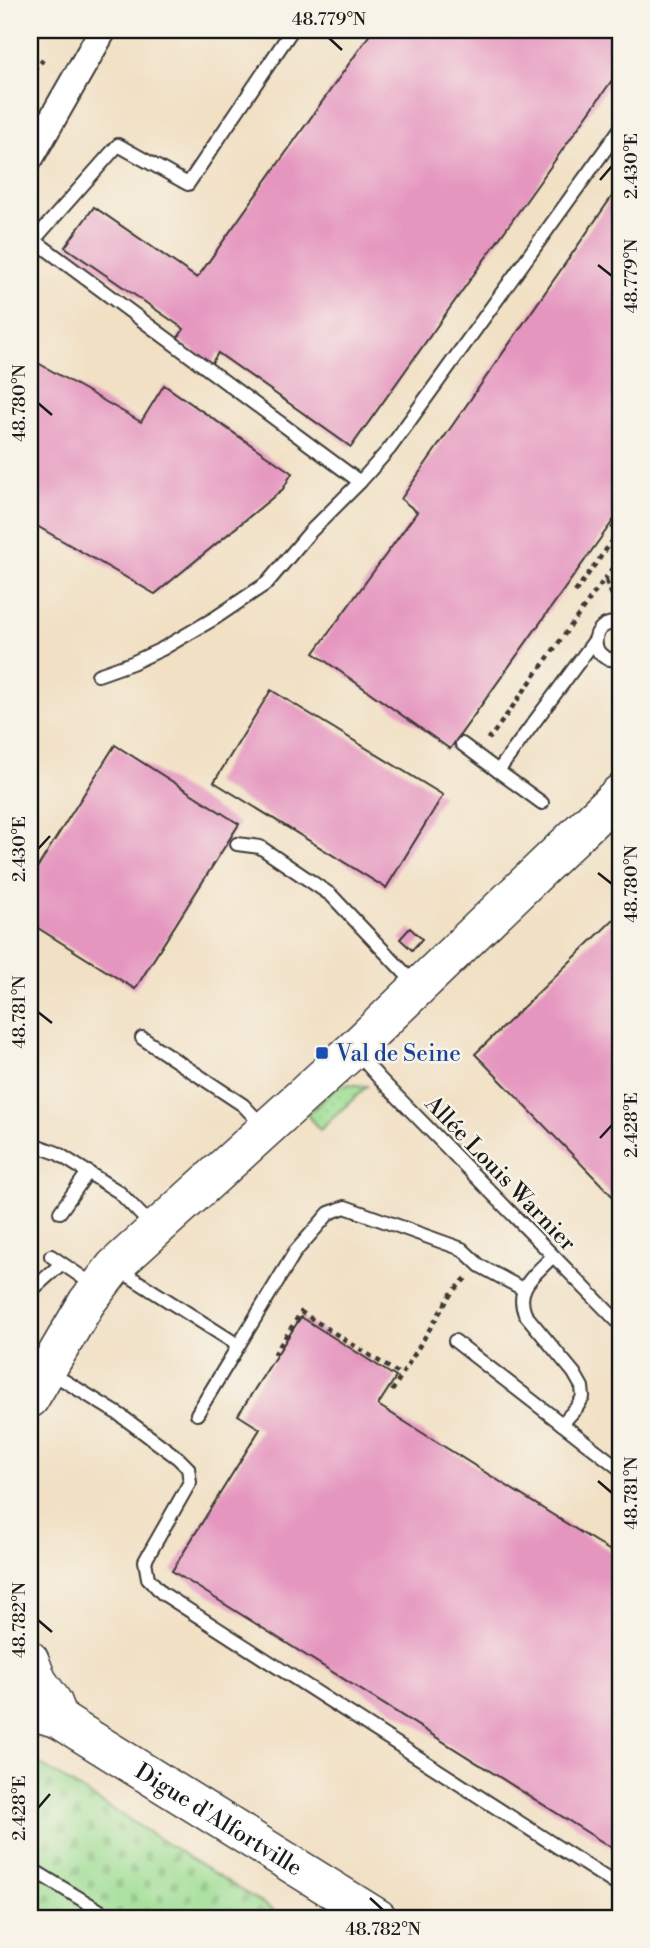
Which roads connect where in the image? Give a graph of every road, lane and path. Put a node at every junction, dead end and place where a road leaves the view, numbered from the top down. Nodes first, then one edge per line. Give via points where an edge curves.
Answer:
1 (33, 30) edge
2 (103, 30) edge
3 (292, 30) edge
4 (30, 36) edge
5 (43, 60) dead end
6 (30, 80) edge
7 (620, 129) edge
8 (30, 158) edge
9 (32, 238) edge
10 (360, 482) junction
11 (620, 518) edge
12 (612, 530) dead end
13 (620, 545) edge
14 (620, 558) edge
15 (606, 581) junction
16 (575, 592) dead end
17 (620, 603) edge
18 (620, 624) edge
19 (595, 640) junction
20 (620, 659) edge
21 (99, 675) dead end
22 (479, 730) dead end
23 (461, 744) dead end
24 (498, 771) junction
25 (620, 793) edge
26 (542, 803) dead end
27 (237, 844) dead end
28 (418, 987) junction
29 (142, 1038) dead end
30 (354, 1049) junction
31 (267, 1130) junction
32 (30, 1143) edge
33 (88, 1172) junction
34 (60, 1212) dead end
35 (156, 1230) junction
36 (553, 1256) junction
37 (480, 1266) junction
38 (106, 1278) junction
39 (33, 1289) dead end
40 (523, 1289) junction
41 (620, 1324) edge
42 (455, 1341) dead end
43 (238, 1345) junction
44 (274, 1355) dead end
45 (401, 1375) junction
46 (35, 1387) edge
47 (392, 1391) dead end
48 (197, 1414) dead end
49 (562, 1424) junction
50 (620, 1469) edge
51 (30, 1660) edge
52 (45, 1714) edge
53 (30, 1868) edge
54 (620, 1887) edge
55 (112, 1918) edge
56 (377, 1918) edge

1 - 4 lane
2 - 8 street
3 - 9 lane via 188,184 118,145
5 - 6 path
7 - 10 lane via 390,449
9 - 10 lane
10 - 21 lane via 267,583 162,649
11 - 12 path
13 - 16 path via 613,540
14 - 15 path
15 - 17 path
15 - 22 path via 490,738
18 - 19 lane via 605,624
19 - 20 lane via 603,656
19 - 24 lane
23 - 24 lane
24 - 26 lane
25 - 28 street
27 - 28 lane via 260,847 331,895
28 - 30 street
29 - 31 lane via 243,1105
30 - 31 street
30 - 36 lane, Allée Louis Warnier
31 - 35 street
32 - 33 lane
33 - 34 lane
33 - 35 lane via 119,1192
35 - 38 street
36 - 40 lane
36 - 41 lane, Allée Louis Warnier
37 - 40 lane
37 - 43 lane via 462,1249 345,1207 329,1213 295,1252
37 - 45 path via 451,1294
38 - 39 lane via 56,1260
38 - 43 lane
38 - 46 street
40 - 49 lane via 525,1314 582,1387 583,1397
42 - 49 lane
43 - 48 lane
44 - 45 path via 301,1312
45 - 47 path
46 - 54 lane via 120,1415 188,1468 190,1482 145,1562 148,1578 162,1593
49 - 50 lane
51 - 52 street, Digue d'Alfortville via 53,1702
52 - 56 street, Digue d'Alfortville
53 - 55 lane

